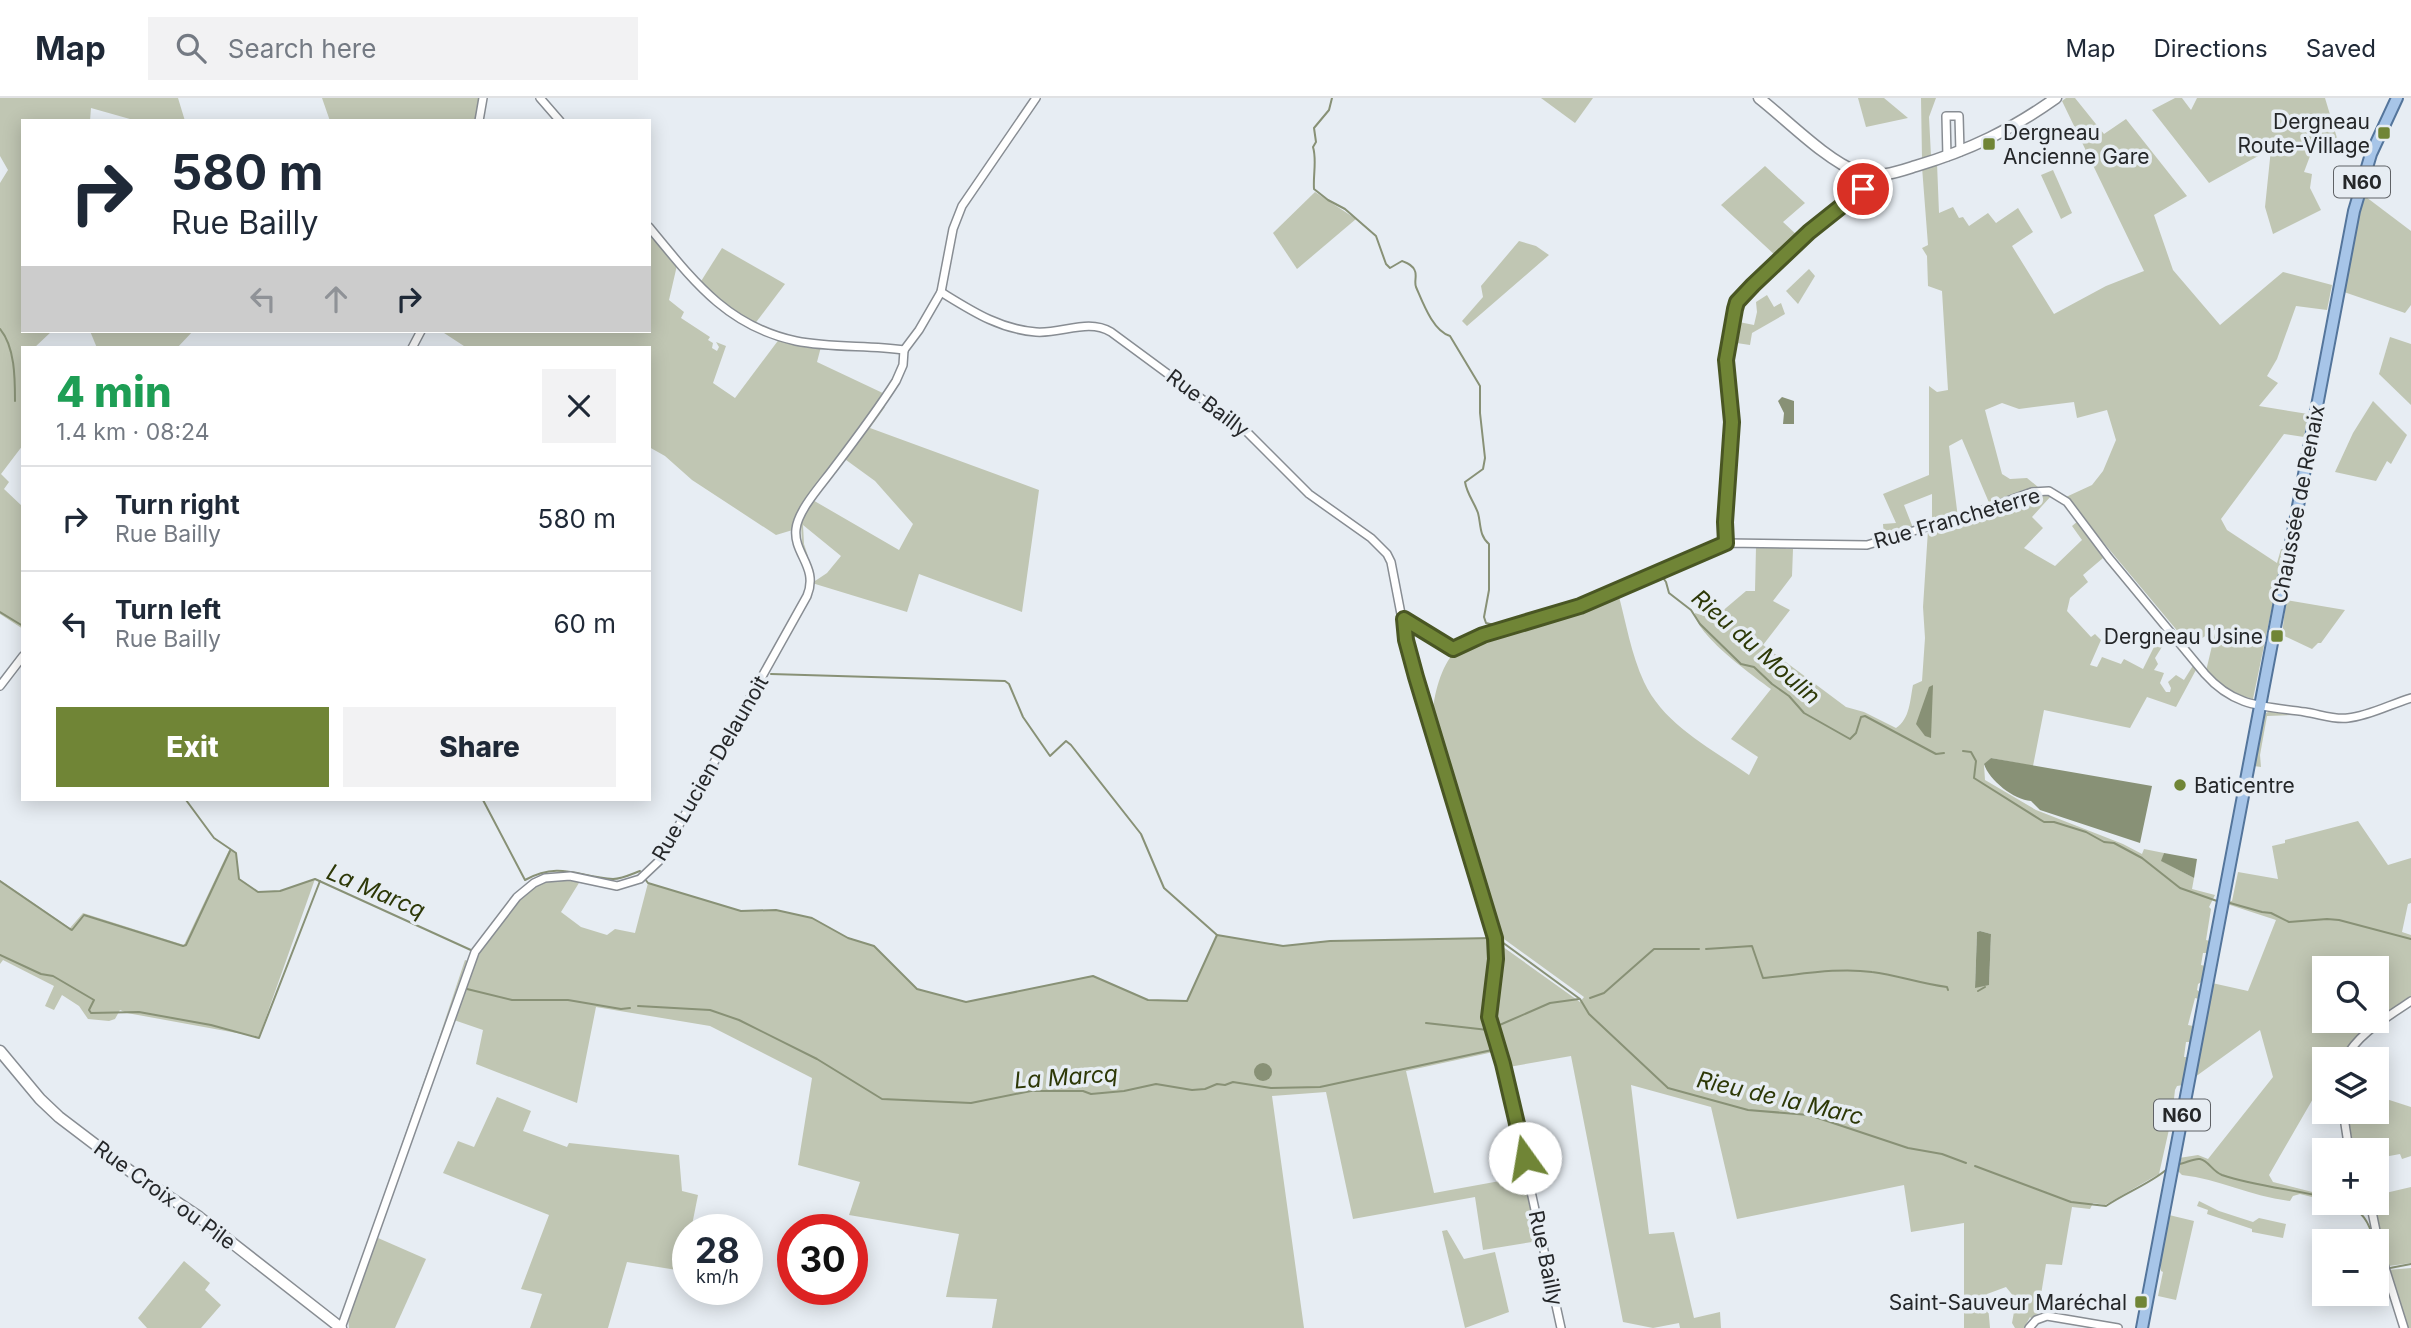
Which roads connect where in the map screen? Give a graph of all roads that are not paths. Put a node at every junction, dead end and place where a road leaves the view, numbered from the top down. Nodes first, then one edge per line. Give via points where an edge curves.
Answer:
1 (483, 98) edge
2 (540, 98) edge
3 (1036, 98) edge
4 (1759, 98) edge
5 (2056, 98) edge
6 (2397, 98) edge
7 (479, 119) edge
8 (558, 119) edge
9 (1960, 152) junction
10 (1947, 156) junction
11 (1868, 175) junction
12 (651, 230) edge
13 (941, 292) junction
14 (904, 350) junction
15 (1726, 543) junction
16 (1404, 619) junction
17 (21, 659) edge
18 (0, 686) edge
19 (2411, 698) edge
20 (2260, 707) junction
21 (2411, 1001) edge
22 (2353, 1047) edge
23 (0, 1051) edge
24 (2373, 1215) edge
25 (341, 1328) edge
26 (1561, 1328) edge
27 (2029, 1328) edge
28 (2118, 1328) edge
29 (2142, 1328) edge
30 (2404, 1328) edge

1 - 7 street
2 - 8 street
3 - 13 street via 962,205
4 - 11 street via 1841,163
5 - 9 street via 2013,127
6 - 20 main road, Chaussée de Renaix / N60 via 2371,154 2354,211
9 - 10 street
9 - 10 street via 1959,117 1946,116
10 - 11 street via 1889,174
11 - 15 street via 1856,197 1809,232 1737,302 1726,360 1732,422
12 - 14 street via 708,296 754,325 795,341
13 - 14 street
13 - 16 street, Rue Bailly via 997,324 1048,333 1098,326 1140,352 1237,424 1309,494 1382,548 1391,562
14 - 25 street, Rue Lucien Delaunoit via 896,381 799,521 798,543 812,583 807,596 659,860 640,879 617,886 570,876 534,883 475,952
15 - 16 street, Rue Francheterre via 1580,606 1483,635 1453,649
15 - 20 street, Rue Francheterre via 1867,545 2032,492 2049,491 2071,506 2215,685 2234,699
16 - 26 street, Rue Bailly via 1416,677 1495,938 1491,1027
17 - 18 street
19 - 20 street via 2348,718
20 - 29 main road, Chaussée de Renaix / N60
21 - 22 street
23 - 25 street, Rue Croix ou Pile via 59,1117 199,1217
24 - 30 street
27 - 28 street via 2047,1316

